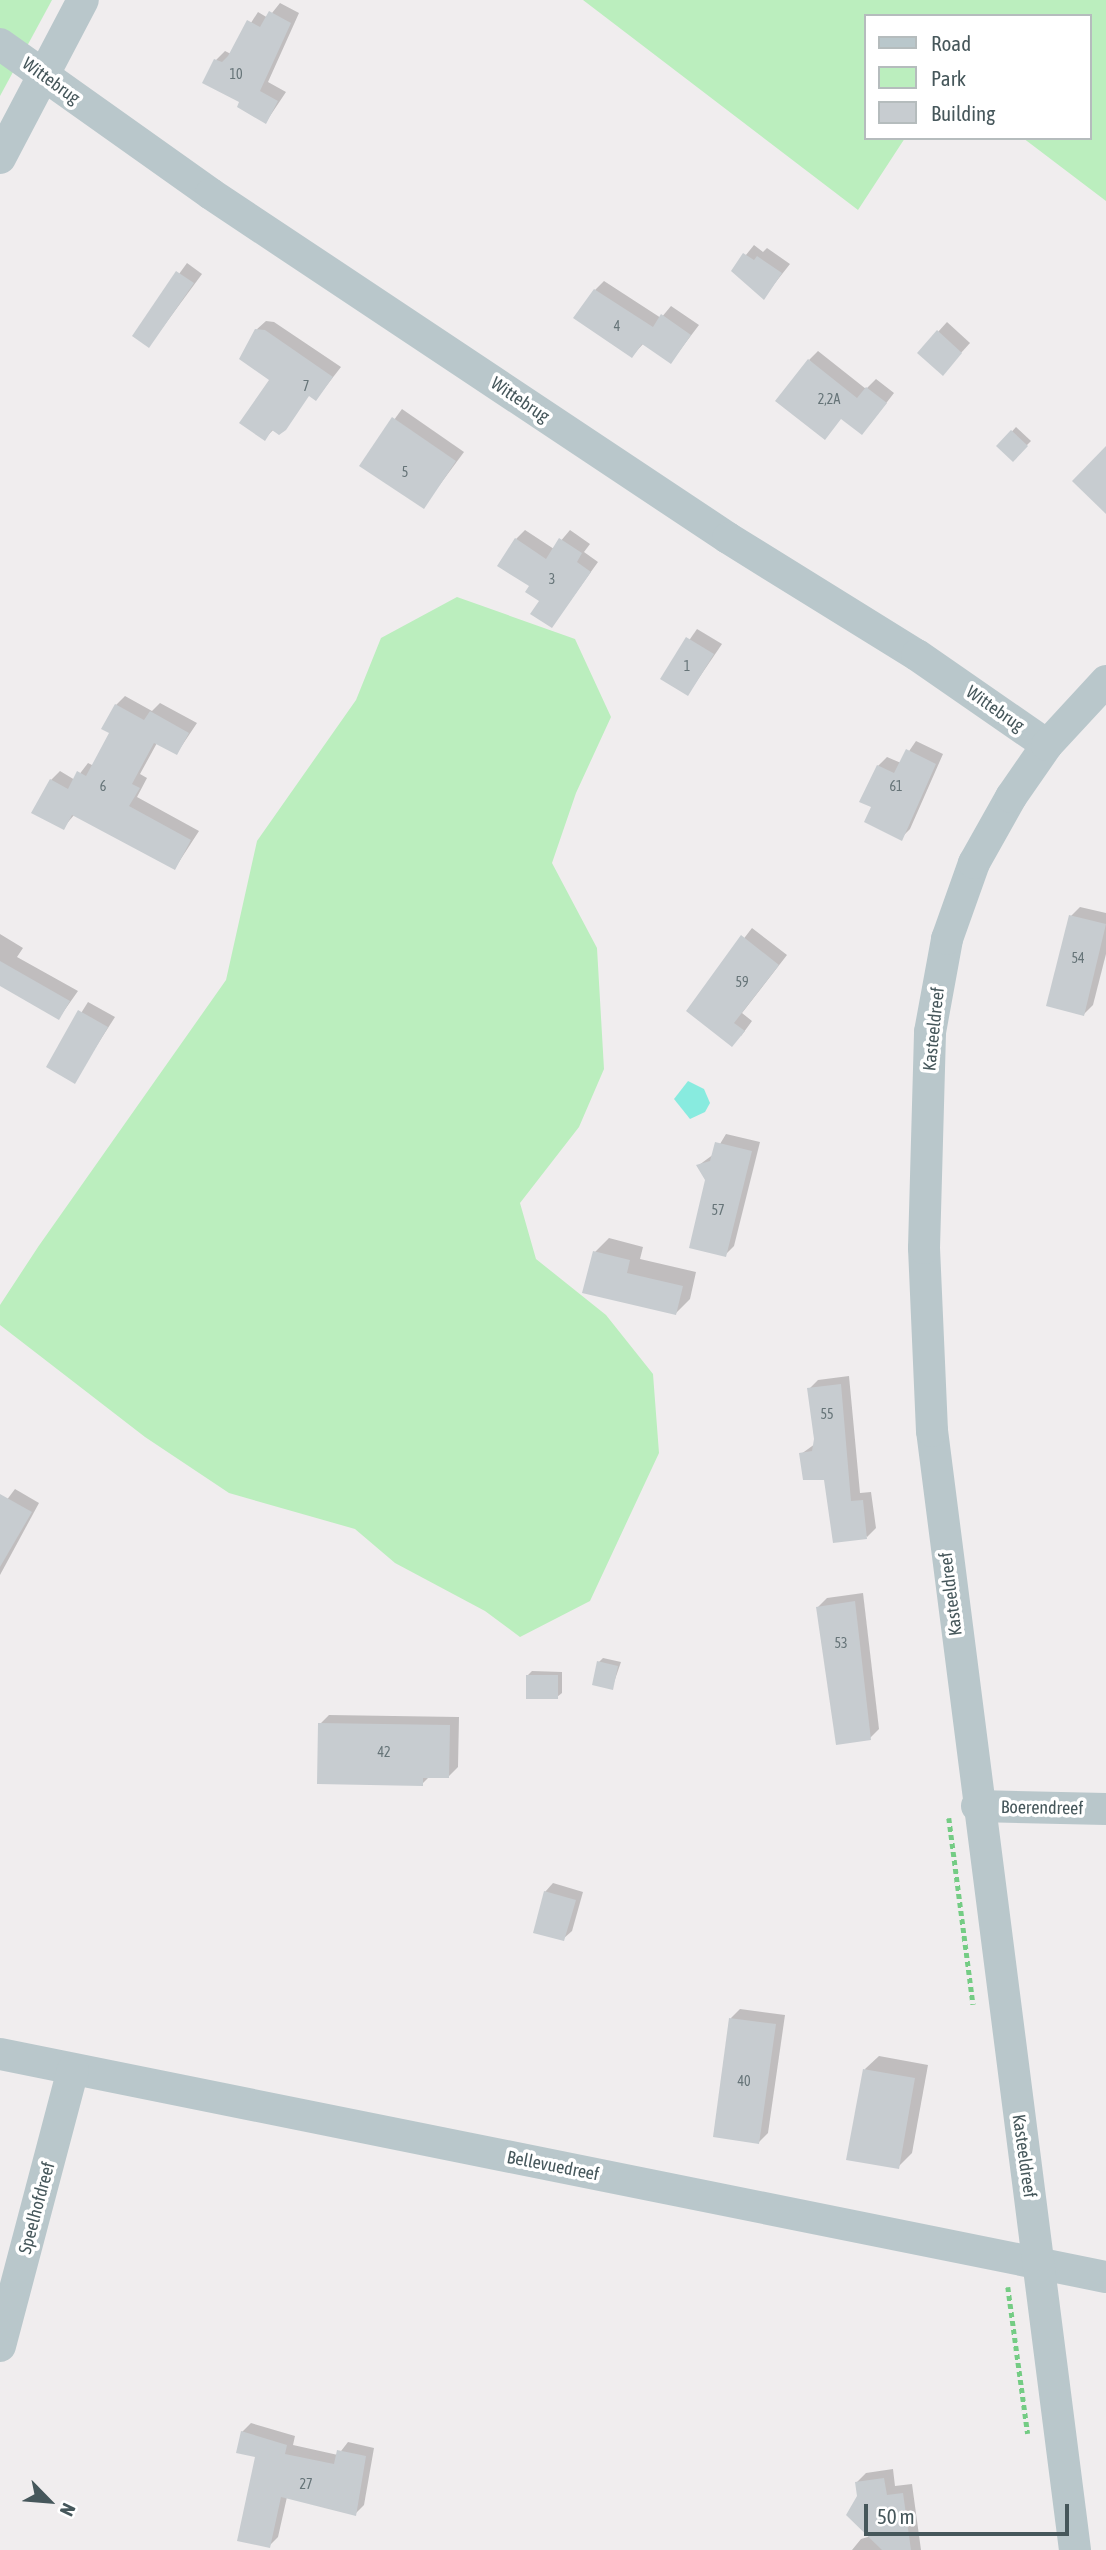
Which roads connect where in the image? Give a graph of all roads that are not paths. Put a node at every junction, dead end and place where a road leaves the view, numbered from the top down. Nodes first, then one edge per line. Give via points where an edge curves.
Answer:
1 (83, 0) edge
2 (0, 44) edge
3 (44, 75) junction
4 (0, 158) edge
5 (1106, 681) edge
6 (1047, 744) junction
7 (977, 1806) junction
8 (1106, 1809) edge
9 (0, 2054) edge
10 (73, 2070) junction
11 (1039, 2263) junction
12 (1106, 2277) edge
13 (0, 2346) edge
14 (1075, 2550) edge

1 - 3 street
2 - 3 street, Wittebrug
3 - 4 street
3 - 6 street, Wittebrug via 223,201 728,538 917,654
5 - 6 street, Kasteeldreef
6 - 7 street, Kasteeldreef via 974,863 947,939 930,1032 924,1248 932,1431
7 - 8 street, Boerendreef
7 - 11 street, Kasteeldreef
9 - 10 street, Bellevuedreef
10 - 11 street, Bellevuedreef
10 - 13 street, Speelhofdreef
11 - 12 street, Bellevuedreef
11 - 14 street, Kasteeldreef

